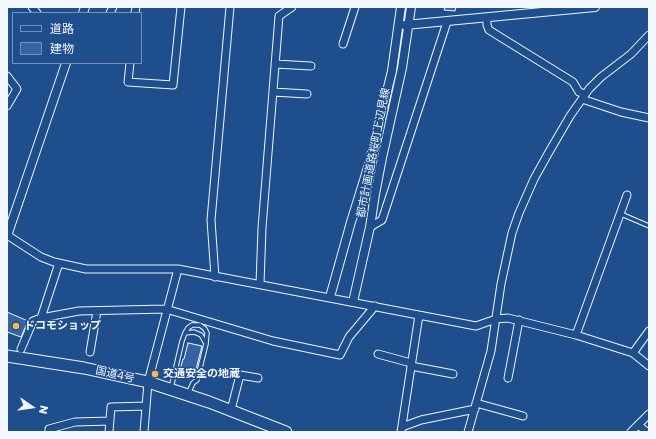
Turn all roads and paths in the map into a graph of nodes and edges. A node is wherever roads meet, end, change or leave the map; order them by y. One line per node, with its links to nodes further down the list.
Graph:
1 (180, 7): 15 (street)
2 (230, 7): 31 (street)
3 (292, 7): 16 (street)
4 (355, 7): 13 (street)
5 (402, 7): 11 (street, 都市計画道路桜町上辺見線)
6 (410, 7): 10 (street, 都市計画道路桜町上辺見線)
7 (596, 7): 8 (street)
8 (487, 18): 9 (street); 21 (street)
9 (447, 22): 10 (street); 27 (street)
10 (409, 25): 11 (street); 27 (street, 都市計画道路桜町上辺見線)
11 (399, 26): 33 (street, 都市計画道路桜町上辺見線)
12 (649, 35): 21 (street)
13 (343, 44)
14 (66, 64): 28 (street)
15 (130, 64)
16 (275, 64): 17 (street); 19 (street)
17 (311, 66)
18 (7, 76): 22 (street)
19 (273, 92): 20 (street); 32 (street)
20 (307, 94)
21 (584, 96): 23 (street); 40 (street)
22 (7, 106)
23 (649, 118)
24 (627, 194): 25 (street)
25 (620, 214): 26 (lane); 44 (street)
26 (649, 226)
27 (370, 227): 34 (street, 都市計画道路桜町上辺見線)
28 (7, 235): 29 (street)
29 (59, 263): 30 (street); 39 (street)
30 (178, 269): 31 (street); 36 (street)
31 (215, 277): 32 (street)
32 (260, 284): 33 (street)
33 (330, 298): 34 (street)
34 (353, 302): 35 (street)
35 (375, 306): 36 (street); 38 (street)
36 (166, 309): 37 (street); 56 (street)
37 (97, 311): 39 (street); 47 (street)
38 (419, 315): 40 (street); 51 (street)
39 (41, 318): 46 (street)
40 (496, 319): 41 (street); 60 (street)
41 (518, 320): 44 (street); 55 (street)
42 (649, 331): 48 (street)
43 (185, 333): 45 (lane); 45 (lane); 57 (lane)
44 (576, 335): 48 (street)
45 (206, 344): 58 (lane)
46 (21, 349)
47 (90, 352)
48 (633, 353): 52 (street)
49 (378, 354): 51 (street)
50 (7, 356): 56 (highway, 国道4号)
51 (411, 365): 53 (street); 66 (street)
52 (649, 366)
53 (454, 374)
54 (258, 378): 61 (street)
55 (508, 378)
56 (148, 382): 57 (highway, 国道4号); 59 (street)
57 (171, 389): 58 (highway, 国道4号)
58 (188, 394): 61 (highway, 国道4号)
59 (146, 406): 64 (street); 69 (street)
60 (476, 406): 63 (street); 66 (street); 71 (street)
61 (231, 410): 70 (highway, 国道4号)
62 (649, 414): 65 (street)
63 (523, 416)
64 (110, 421): 67 (street); 68 (street)
65 (638, 425): 72 (street); 73 (street)
66 (401, 430)
67 (49, 432)
68 (109, 432)
69 (144, 432)
70 (286, 432)
71 (468, 432)
72 (631, 432)
73 (647, 432)

